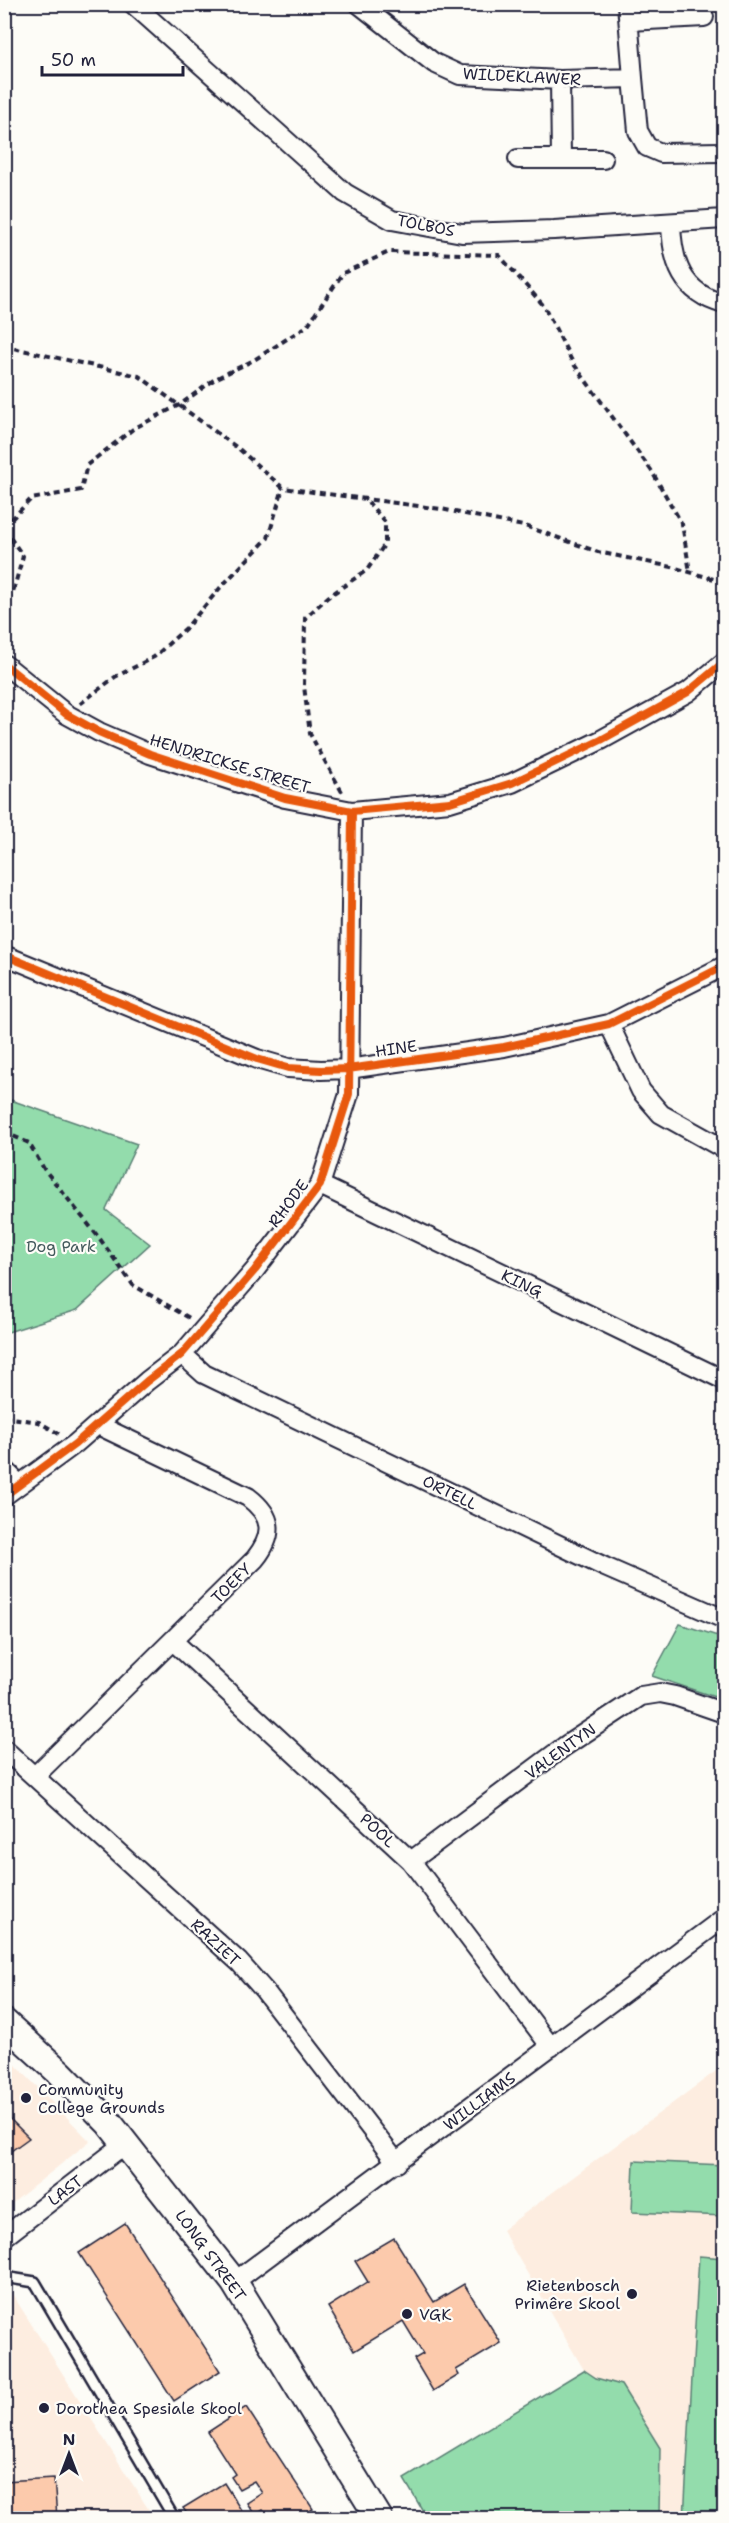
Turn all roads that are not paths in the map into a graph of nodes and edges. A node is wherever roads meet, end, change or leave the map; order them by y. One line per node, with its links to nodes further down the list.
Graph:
1 (133, 4): 12 (street, TOLBOS)
2 (359, 4): 6 (street, WILDEKLAWER)
3 (628, 13): 4 (street); 5 (street)
4 (704, 17)
5 (633, 78): 6 (street, WILDEKLAWER); 7 (street)
6 (560, 80): 9 (street)
7 (721, 152)
8 (518, 159): 9 (street)
9 (561, 159): 10 (street)
10 (603, 159)
11 (724, 219): 12 (street, TOLBOS)
12 (671, 223): 13 (street)
13 (724, 304)
14 (724, 662): 16 (street, HENDRICKSE STREET)
15 (4, 663): 16 (street, HENDRICKSE STREET)
16 (352, 811): 20 (street, RHODE)
17 (4, 955): 20 (street, HINE)
18 (724, 966): 19 (street, HINE)
19 (609, 1024): 20 (street, HINE); 21 (street)
20 (348, 1069): 22 (street, RHODE)
21 (724, 1149)
22 (320, 1185): 23 (street, RHODE); 24 (street, KING)
23 (182, 1354): 25 (street, RHODE); 29 (street, ORTELL)
24 (724, 1380)
25 (98, 1425): 27 (street, RHODE); 30 (street, TOEFY)
26 (4, 1463): 27 (lane)
27 (23, 1482): 28 (street, RHODE)
28 (4, 1496)
29 (724, 1619)
30 (173, 1641): 33 (street, TOEFY); 34 (street, POOL)
31 (724, 1713): 34 (street, VALENTYN)
32 (4, 1749): 33 (street, RAZIET)
33 (35, 1776): 39 (street, RAZIET)
34 (411, 1861): 37 (street, POOL)
35 (724, 1918): 37 (street, WILLIAMS)
36 (4, 2022): 38 (street, LONG STREET)
37 (550, 2048): 39 (street, WILLIAMS)
38 (126, 2143): 40 (street, LAST); 42 (street, LONG STREET)
39 (397, 2163): 42 (street, WILLIAMS)
40 (4, 2237)
41 (4, 2277): 43 (lane)
42 (234, 2282): 44 (street, LONG STREET)
43 (174, 2518)
44 (379, 2518)

